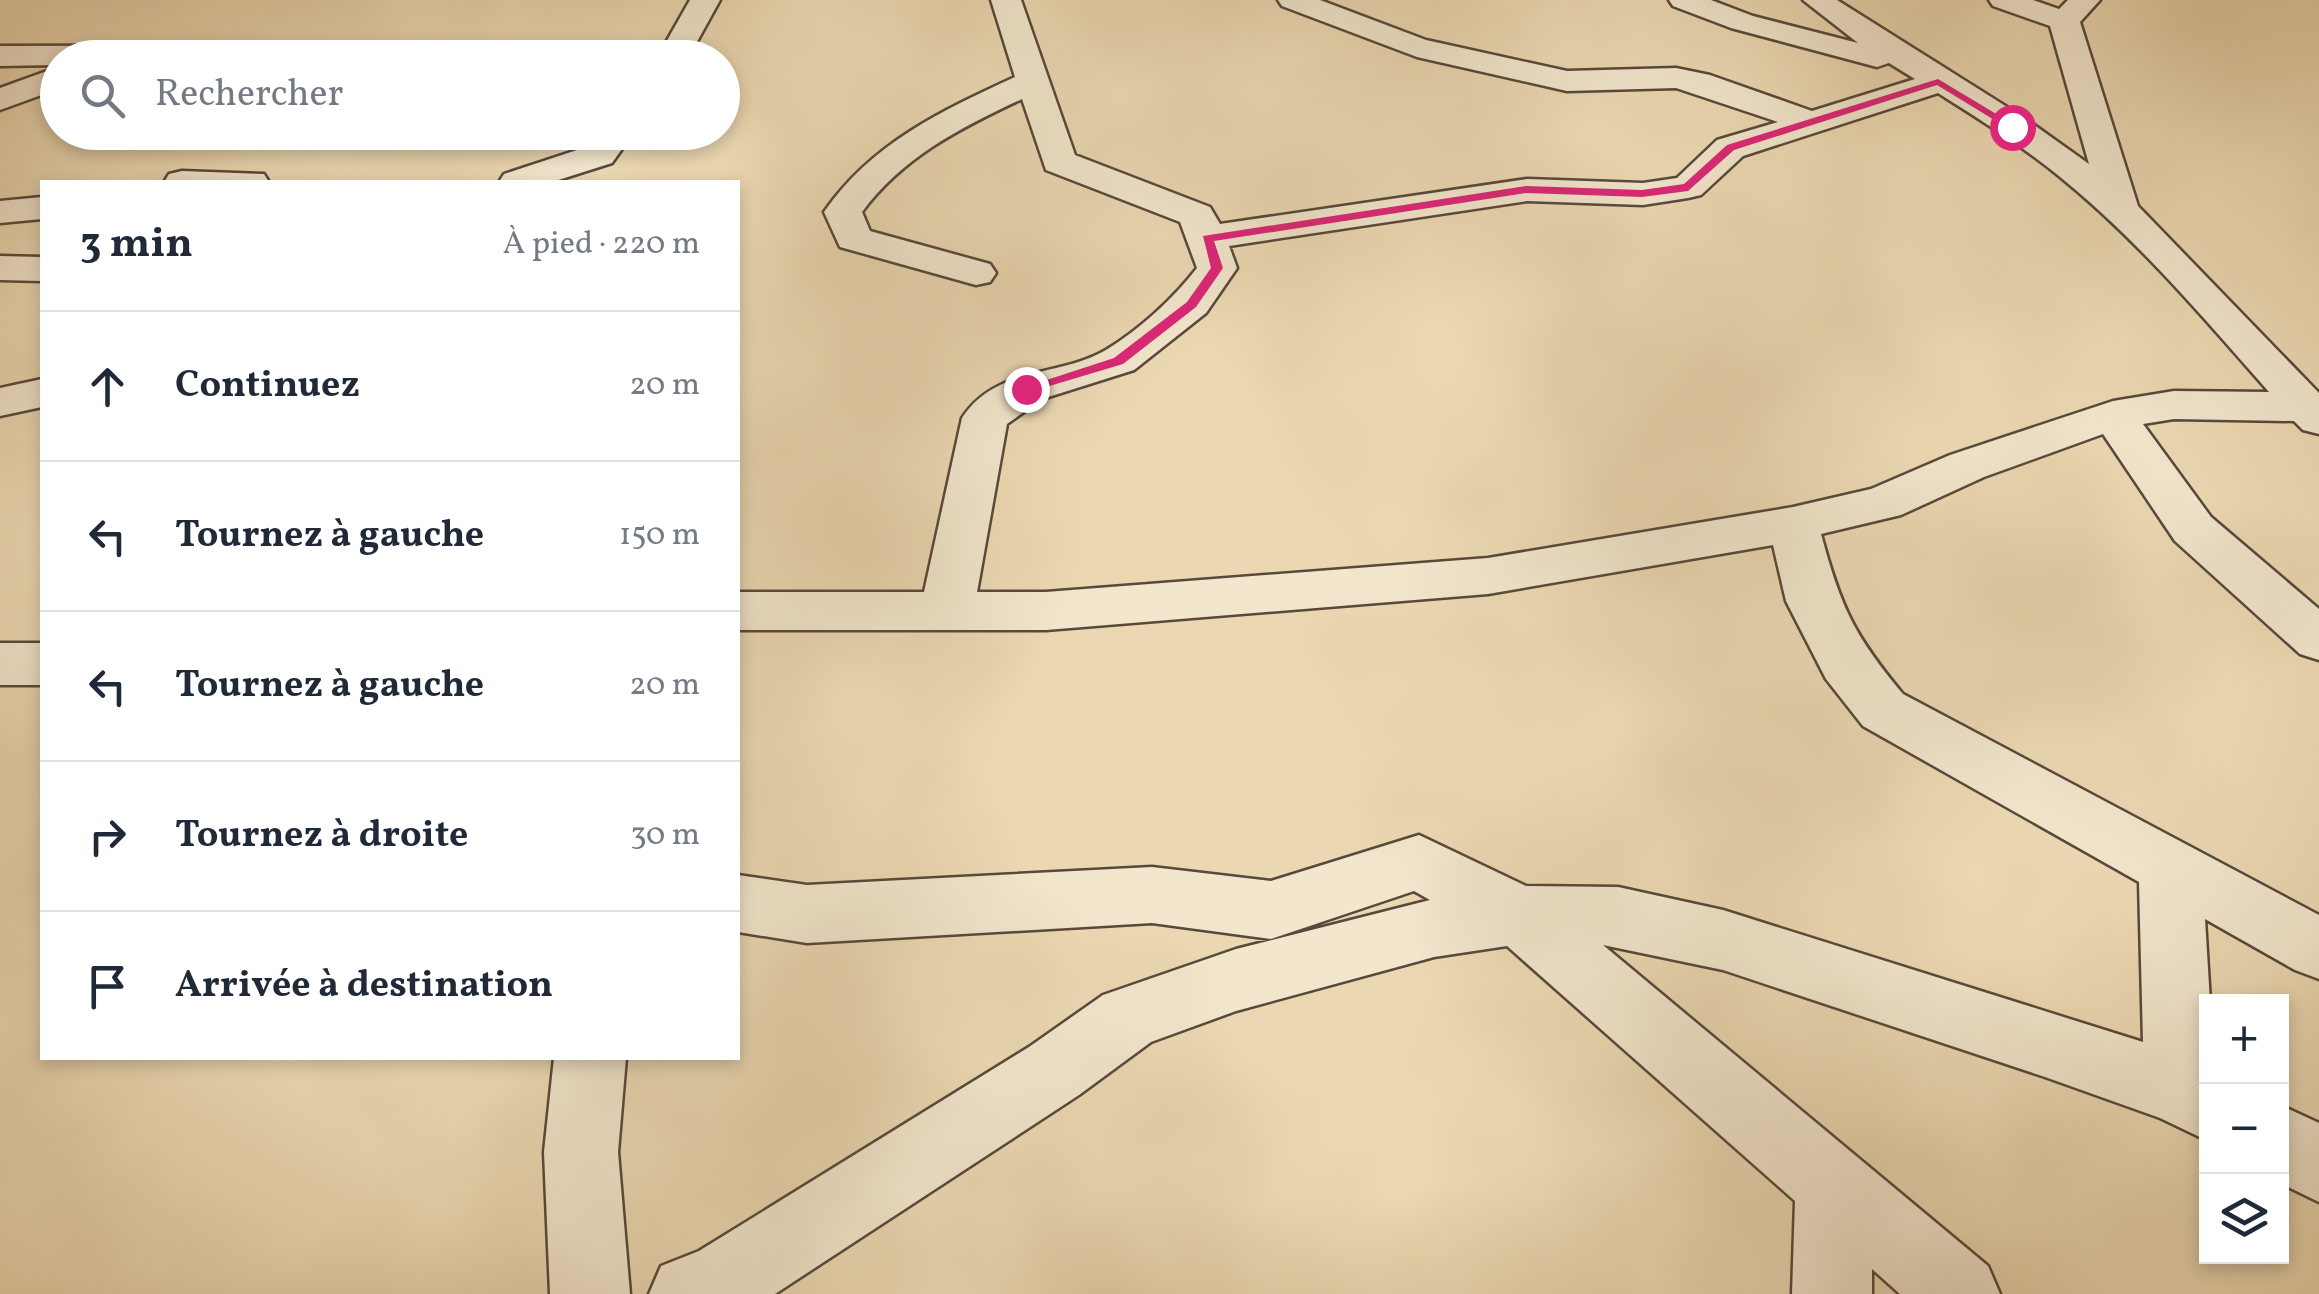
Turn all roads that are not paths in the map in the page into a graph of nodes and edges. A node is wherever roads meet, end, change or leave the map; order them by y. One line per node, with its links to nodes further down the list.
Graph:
1 (705, 0): 8 (street)
2 (1006, 0): 12 (street)
3 (1292, 0): 15 (street)
4 (1684, 0): 11 (street)
5 (1818, 0): 11 (street)
6 (2004, 0): 7 (street)
7 (2074, 11): 19 (street)
8 (682, 40)
9 (0, 56): 10 (street)
10 (40, 56)
11 (1925, 74): 15 (street); 19 (street)
12 (1033, 82): 21 (street); 24 (street)
13 (40, 83): 14 (street)
14 (0, 100)
15 (1811, 122): 21 (street)
16 (604, 150): 17 (street)
17 (523, 180)
18 (40, 208): 20 (street)
19 (2120, 208): 27 (street)
20 (0, 212)
21 (1207, 238): 31 (street)
22 (0, 268): 23 (street)
23 (40, 269)
24 (976, 274)
25 (40, 393): 26 (street)
26 (0, 402)
27 (2315, 411): 28 (street)
28 (2113, 414): 29 (street); 32 (street)
29 (1793, 524): 31 (street); 33 (street)
30 (740, 611): 31 (street)
31 (946, 612)
32 (2319, 640)
33 (2170, 867): 36 (street); 38 (street)
34 (740, 904): 35 (street)
35 (1519, 915): 38 (street); 41 (street); 42 (street)
36 (2319, 949)
37 (590, 1060): 43 (street)
38 (2193, 1097)
39 (2289, 1147): 40 (street)
40 (2319, 1164)
41 (1833, 1185): 44 (street); 45 (street)
42 (707, 1291)
43 (590, 1294)
44 (1832, 1294)
45 (1960, 1294)

